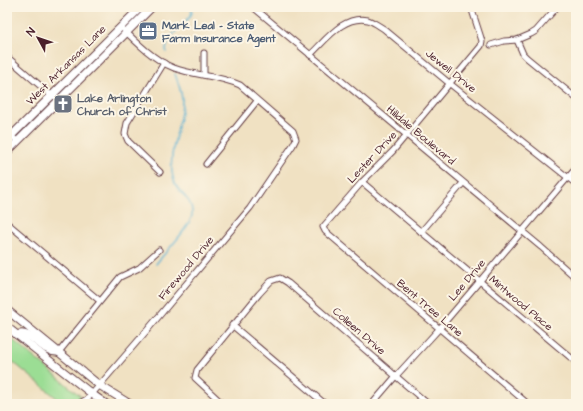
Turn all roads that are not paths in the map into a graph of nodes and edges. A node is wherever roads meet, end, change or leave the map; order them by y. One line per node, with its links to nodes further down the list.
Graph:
1 (140, 7): 6 (main road, West Arkansas Lane)
2 (152, 7): 7 (main road, West Arkansas Lane)
3 (253, 7): 11 (street, Hilldale Boulevard)
4 (471, 7): 15 (street, Lester Drive)
5 (557, 7): 8 (street)
6 (121, 27): 7 (street); 16 (main road, West Arkansas Lane)
7 (126, 32): 13 (street); 18 (main road, West Arkansas Lane)
8 (517, 40): 9 (street); 17 (street)
9 (491, 45)
10 (204, 54): 14 (street)
11 (310, 55): 15 (street, Jewell Drive); 20 (street, Hilldale Boulevard)
12 (7, 56): 16 (street)
13 (164, 63): 14 (street); 26 (street)
14 (204, 75): 19 (street)
15 (449, 83): 20 (street, Lester Drive); 27 (street, Jewell Drive)
16 (51, 95): 18 (street); 21 (main road, West Arkansas Lane)
17 (576, 98)
18 (60, 99): 22 (main road, West Arkansas Lane)
19 (257, 101): 24 (street); 47 (street, Firewood Drive)
20 (406, 135): 28 (street, Lester Drive); 29 (street, Hilldale Boulevard)
21 (8, 136): 22 (street)
22 (18, 141): 23 (main road, West Arkansas Lane)
23 (7, 152)
24 (206, 164)
25 (576, 168): 27 (street, Lee Drive)
26 (160, 172)
27 (568, 177): 30 (street, Jewell Drive); 33 (street, Lee Drive)
28 (362, 182): 32 (street, Lester Drive); 34 (street, Mintwood Place)
29 (463, 182): 33 (street, Hilldale Boulevard); 34 (street)
30 (576, 184)
31 (7, 223): 38 (street)
32 (324, 225): 42 (street, Bent Tree Lane)
33 (521, 231): 36 (street, Hilldale Boulevard); 37 (street, Lee Drive)
34 (421, 232): 37 (street, Mintwood Place)
35 (160, 250): 38 (street)
36 (576, 278)
37 (479, 281): 42 (street, Lee Drive); 45 (street, Mintwood Place)
38 (100, 301): 44 (street)
39 (7, 310): 44 (main road)
40 (232, 326): 46 (street, Colleen Drive); 52 (street); 53 (street)
41 (7, 327): 43 (main road)
42 (439, 329): 46 (street, Lee Drive); 56 (street, Bent Tree Lane)
43 (17, 335): 44 (main road); 48 (main road)
44 (58, 352): 47 (main road)
45 (576, 362)
46 (395, 376): 54 (street, Lee Drive); 55 (street, Colleen Drive)
47 (99, 385): 48 (street, Firewood Drive); 51 (main road)
48 (92, 394): 49 (street, Firewood Drive); 50 (main road)
49 (78, 404)
50 (106, 404)
51 (130, 404)
52 (223, 404)
53 (324, 404)
54 (372, 404)
55 (428, 404)
56 (528, 404)

